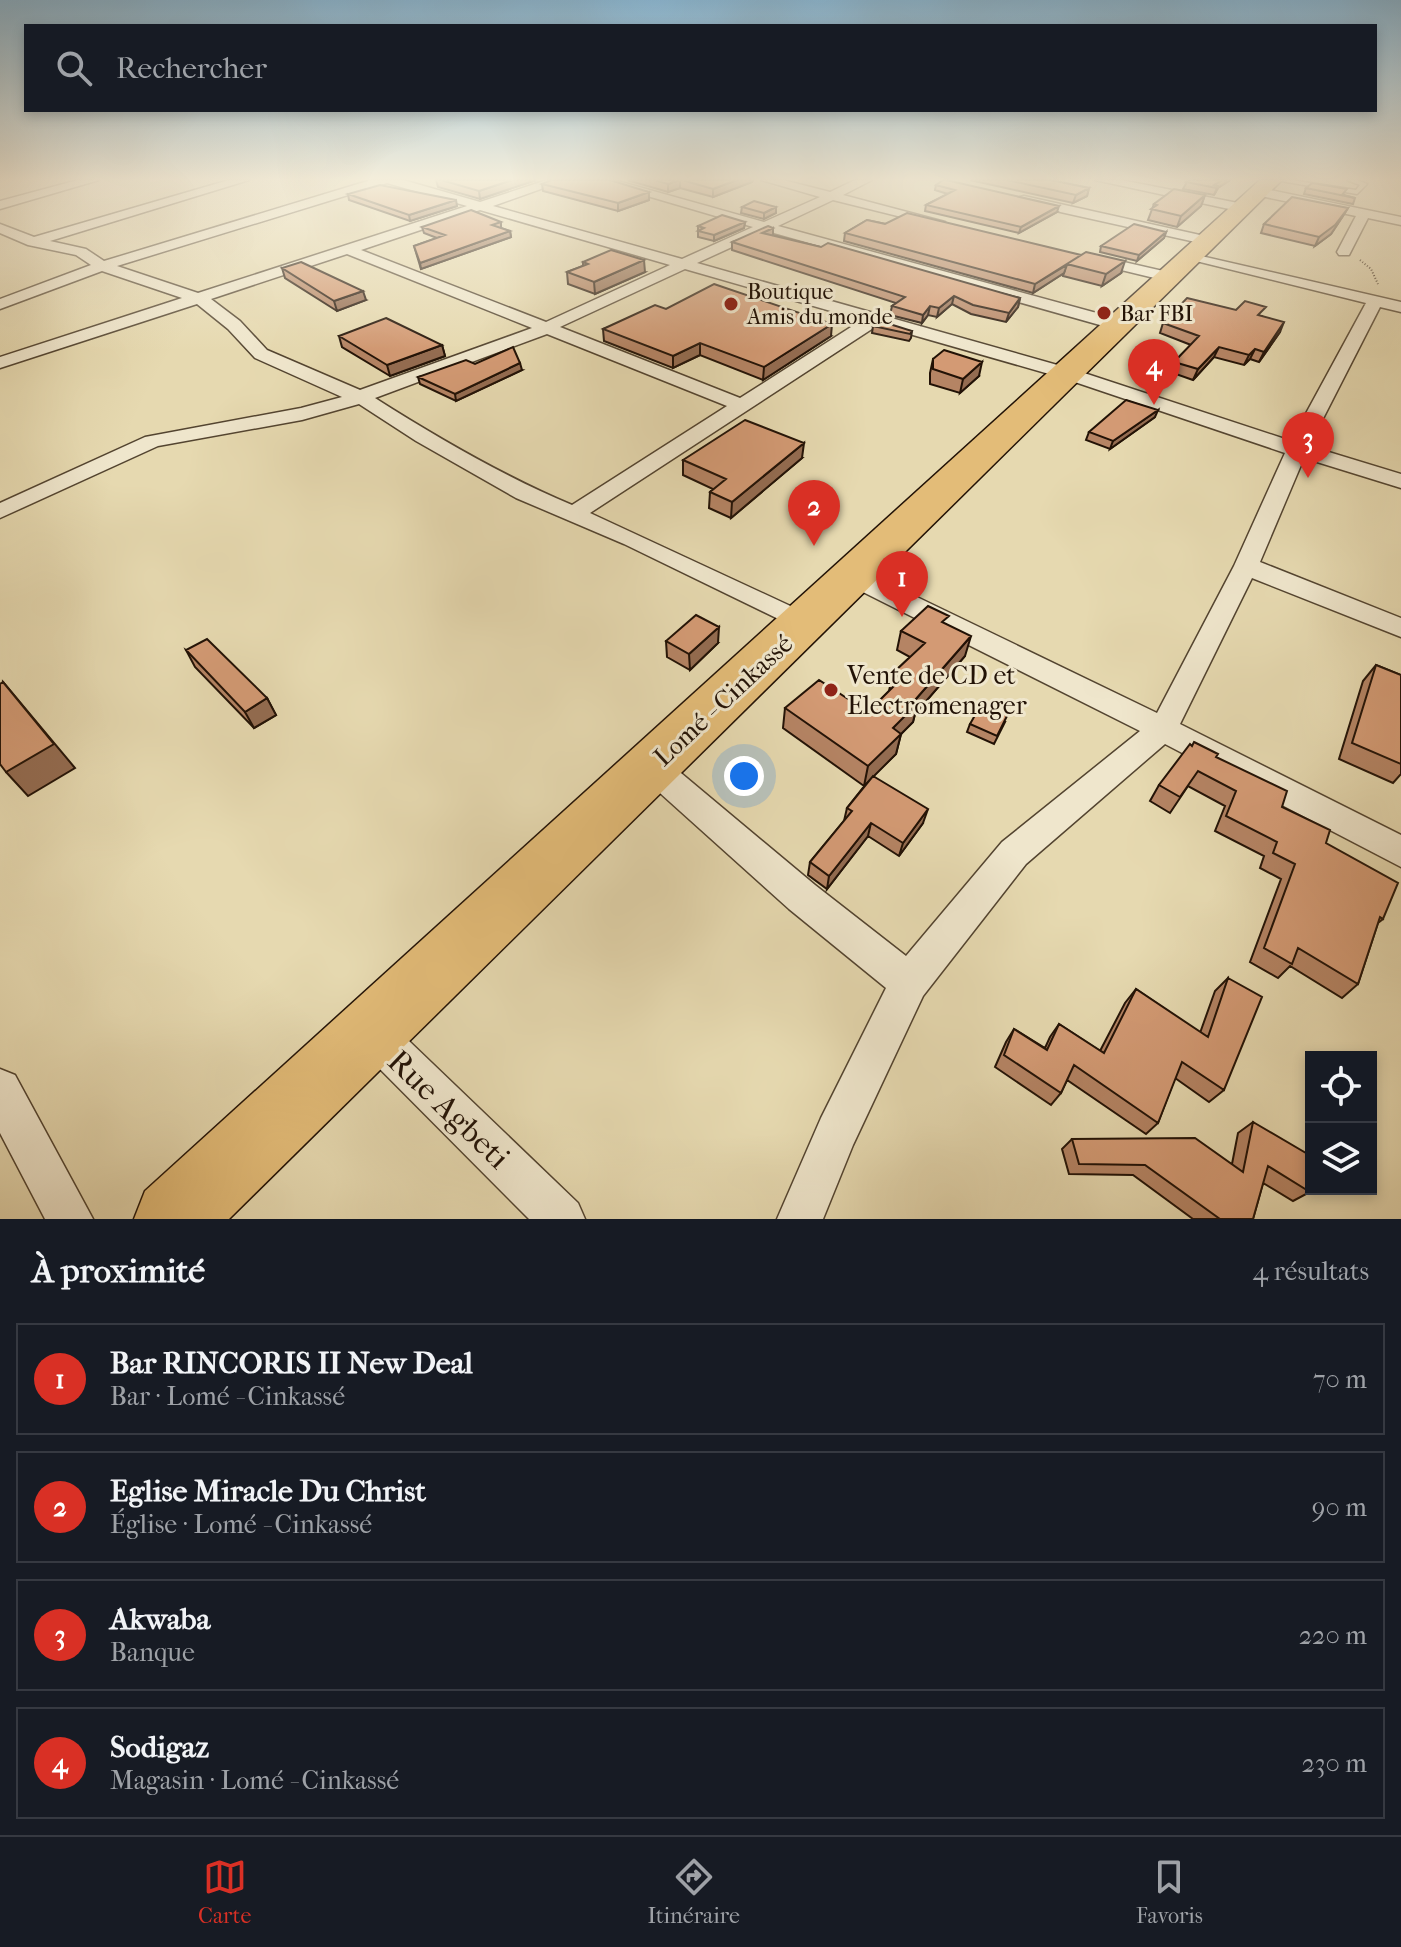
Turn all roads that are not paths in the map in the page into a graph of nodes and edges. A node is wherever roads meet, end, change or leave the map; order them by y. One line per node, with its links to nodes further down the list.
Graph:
1 (21, 237): 11 (street)
2 (50, 237): 11 (street)
3 (198, 237): 17 (street)
4 (384, 237): 12 (street)
5 (585, 237): 16 (street)
6 (741, 237): 16 (street)
7 (811, 237): 22 (street)
8 (1130, 237): 15 (street)
9 (1218, 237): 15 (highway, Lomé - Cinkassé)
10 (1352, 237): 13 (street)
11 (33, 242): 17 (street)
12 (347, 249): 18 (street); 23 (street)
13 (1344, 252)
14 (1078, 255): 15 (street)
15 (1191, 258): 20 (street); 22 (highway, Lomé - Cinkassé)
16 (678, 264): 21 (street); 23 (street)
17 (102, 266): 18 (street); 19 (street)
18 (202, 300): 24 (street); 26 (street)
19 (0, 304)
20 (1388, 304): 28 (street)
21 (874, 320): 25 (street); 27 (street)
22 (1120, 325): 25 (highway, Lomé - Cinkassé)
23 (547, 326): 26 (street); 27 (street)
24 (0, 363)
25 (1069, 374): 28 (street); 33 (highway, Lomé - Cinkassé)
26 (361, 397): 30 (street); 31 (street)
27 (742, 405): 31 (street)
28 (1297, 449): 29 (street); 32 (street)
29 (1401, 481)
30 (0, 511)
31 (573, 514): 34 (street)
32 (1246, 566): 35 (street); 36 (street)
33 (854, 577): 34 (highway, Lomé - Cinkassé); 36 (street)
34 (805, 623): 37 (highway, Lomé - Cinkassé)
35 (1401, 628)
36 (1163, 729): 38 (street); 39 (street)
37 (652, 767): 39 (street); 40 (highway, Lomé - Cinkassé)
38 (1401, 852)
39 (909, 982): 45 (street)
40 (371, 1032): 43 (highway, Lomé - Cinkassé); 44 (street, Rue Agbeti)
41 (0, 1090): 42 (street)
42 (70, 1219)
43 (173, 1219)
44 (562, 1219)
45 (800, 1219)

